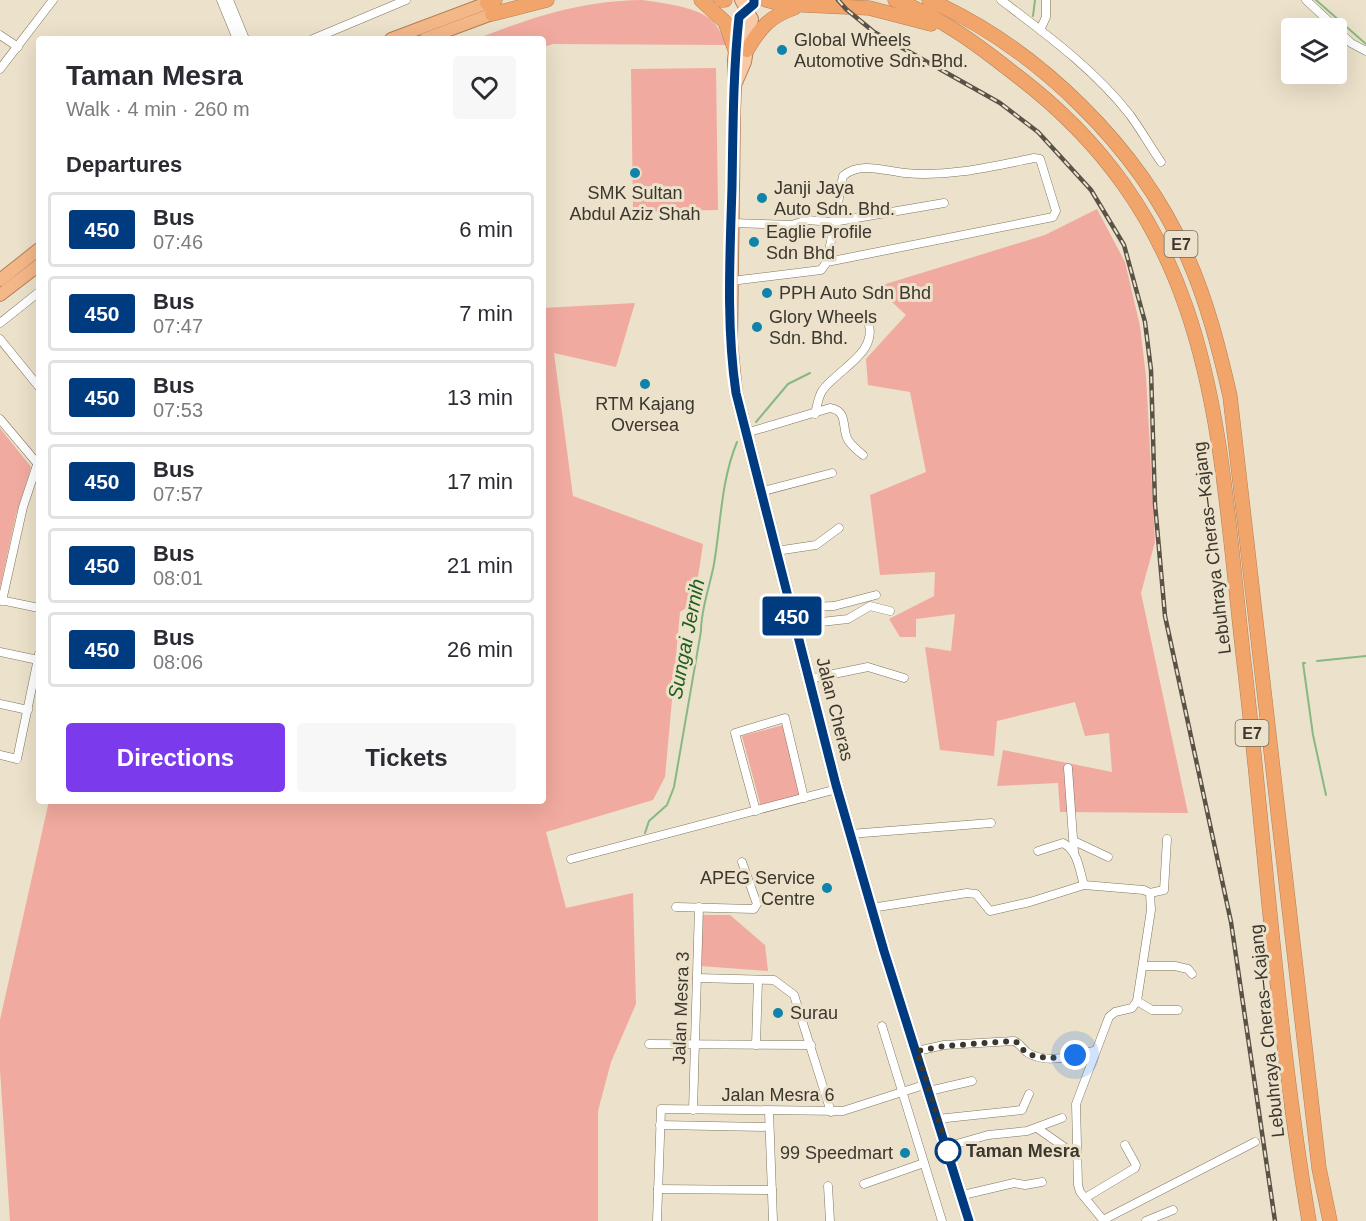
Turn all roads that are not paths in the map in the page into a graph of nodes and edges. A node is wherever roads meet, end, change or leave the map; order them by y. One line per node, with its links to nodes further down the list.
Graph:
1 (53, 0): 32 (street)
2 (221, 0): 26 (street)
3 (229, 0): 27 (street)
4 (406, 0): 28 (street)
5 (525, 0): 17 (highway)
6 (547, 0): 17 (highway)
7 (701, 0): 33 (highway)
8 (766, 0): 18 (highway)
9 (824, 0): 19 (highway)
10 (895, 0): 25 (highway, Lebuhraya Cheras–Kajang / E7)
11 (929, 0): 20 (highway, Lebuhraya Cheras–Kajang / E7)
12 (938, 0): 20 (highway)
13 (1001, 0): 23 (street)
14 (1046, 0): 23 (street)
15 (1306, 0): 21 (street)
16 (747, 3): 33 (main road, Jalan Cheras)
17 (491, 4): 22 (highway)
18 (802, 6): 19 (highway); 33 (highway)
19 (869, 8): 25 (highway)
20 (965, 17): 139 (highway, Lebuhraya Cheras–Kajang / E7)
21 (1325, 18)
22 (444, 26): 29 (highway); 30 (highway)
23 (1040, 30): 36 (street)
24 (0, 35): 32 (street)
25 (964, 35): 138 (highway, Lebuhraya Cheras–Kajang / E7)
26 (236, 36)
27 (244, 36)
28 (320, 36)
29 (403, 36)
30 (429, 36)
31 (1347, 38): 34 (street)
32 (18, 47): 35 (street)
33 (741, 50): 39 (main road, Jalan Cheras)
34 (1366, 51)
35 (0, 69)
36 (1161, 162)
37 (944, 203): 38 (street)
38 (833, 222): 39 (street); 41 (street); 41 (street)
39 (731, 223): 44 (main road, Jalan Cheras)
40 (36, 251): 43 (highway)
41 (827, 262): 44 (street)
42 (36, 267): 45 (highway)
43 (0, 279)
44 (731, 281): 53 (main road, Jalan Cheras)
45 (0, 295)
46 (36, 295): 48 (street)
47 (868, 321): 51 (street)
48 (0, 323)
49 (0, 339): 50 (street)
50 (36, 383)
51 (815, 414): 53 (street); 54 (street)
52 (0, 419): 55 (street)
53 (746, 433): 58 (main road, Jalan Cheras)
54 (863, 455)
55 (36, 459)
56 (36, 467): 62 (street)
57 (832, 473): 58 (street)
58 (760, 492): 60 (main road, Jalan Cheras)
59 (839, 528): 60 (street)
60 (776, 551): 64 (main road, Jalan Cheras)
61 (876, 595): 64 (street)
62 (1, 601): 63 (street)
63 (36, 607)
64 (790, 608): 66 (main road, Jalan Cheras)
65 (890, 610): 66 (street)
66 (795, 625): 71 (main road, Jalan Cheras)
67 (0, 652): 68 (street)
68 (36, 657)
69 (36, 668): 73 (street)
70 (904, 678): 71 (street)
71 (809, 680): 76 (main road, Jalan Cheras)
72 (0, 704): 73 (street)
73 (28, 710): 74 (street)
74 (0, 755)
75 (1068, 768): 82 (street)
76 (837, 789): 77 (street); 80 (main road, Jalan Cheras)
77 (804, 798): 78 (street); 78 (street)
78 (756, 811): 86 (street)
79 (991, 823): 80 (street)
80 (850, 834): 92 (main road, Jalan Cheras)
81 (1167, 839): 89 (street)
82 (1074, 841): 84 (street); 85 (street)
83 (1038, 851): 84 (street)
84 (1074, 852): 88 (street)
85 (1108, 857)
86 (571, 859)
87 (742, 862): 91 (street)
88 (1084, 885): 89 (street); 92 (street)
89 (1150, 892): 93 (street)
90 (676, 906): 91 (street)
91 (699, 907): 95 (street, Jalan Mesra 3)
92 (871, 908): 104 (main road, Jalan Cheras)
93 (1144, 966): 94 (street); 97 (street)
94 (1192, 974)
95 (697, 978): 96 (street); 101 (street, Jalan Mesra 3)
96 (758, 980): 102 (street); 103 (street)
97 (1137, 1001): 98 (street); 105 (street)
98 (1178, 1010)
99 (882, 1026): 108 (street)
100 (649, 1044): 101 (street)
101 (694, 1045): 102 (street); 110 (street, Jalan Mesra 3)
102 (756, 1045): 103 (street)
103 (812, 1045): 112 (street)
104 (917, 1051): 105 (street); 107 (main road, Jalan Cheras)
105 (1094, 1051): 121 (street)
106 (972, 1081): 107 (street, Jalan Mesra 6)
107 (928, 1087): 108 (street, Jalan Mesra 6); 114 (main road, Jalan Cheras)
108 (903, 1092): 112 (street, Jalan Mesra 6); 122 (street)
109 (1029, 1094): 114 (street)
110 (693, 1110): 111 (street, Jalan Mesra 6); 115 (street, Jalan Mesra 6)
111 (769, 1111): 112 (street, Jalan Mesra 6); 116 (street)
112 (831, 1112)
113 (1062, 1118): 117 (street)
114 (937, 1119): 120 (main road, Jalan Cheras)
115 (660, 1125): 116 (street); 126 (street)
116 (770, 1127): 127 (street)
117 (1036, 1128): 120 (street); 121 (street)
118 (1255, 1142): 131 (street)
119 (1125, 1145): 129 (street)
120 (946, 1147): 128 (main road, Jalan Cheras)
121 (1077, 1156): 129 (street)
122 (924, 1164): 124 (street); 135 (street)
123 (1042, 1182): 128 (street)
124 (864, 1184)
125 (828, 1186): 134 (street)
126 (658, 1189): 127 (street); 132 (street)
127 (772, 1190): 133 (street)
128 (963, 1195): 136 (main road, Jalan Cheras)
129 (1085, 1198): 131 (street)
130 (1173, 1210): 137 (street)
131 (1103, 1220)
132 (657, 1221)
133 (773, 1221)
134 (830, 1221)
135 (942, 1221)
136 (969, 1221)
137 (1146, 1221)
138 (1309, 1221)
139 (1330, 1221)

